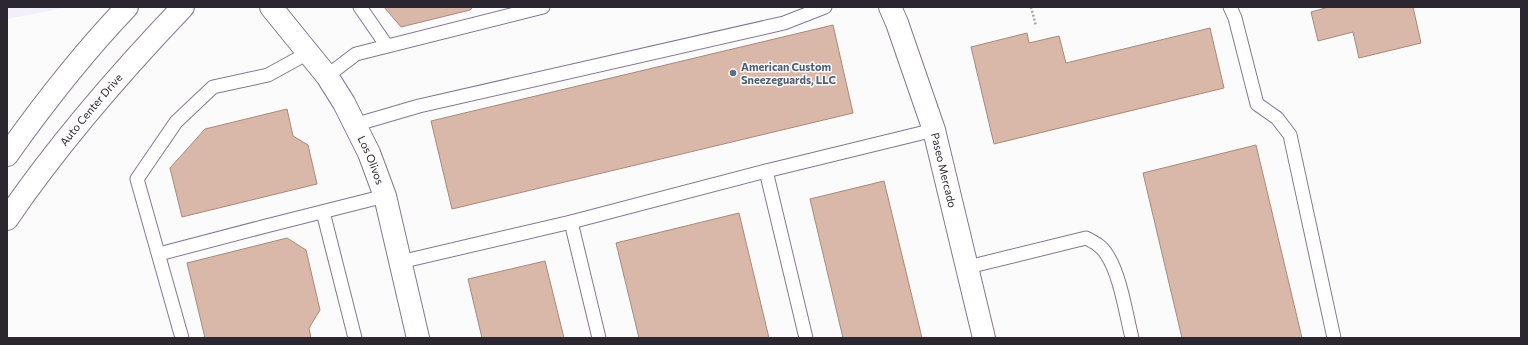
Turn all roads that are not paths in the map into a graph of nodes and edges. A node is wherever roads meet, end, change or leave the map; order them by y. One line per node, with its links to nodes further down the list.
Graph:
1 (126, 7): 14 (street)
2 (183, 7): 18 (street, Auto Center Drive)
3 (271, 7): 10 (street, Los Olivos)
4 (360, 7): 9 (lane)
5 (543, 7): 9 (lane)
6 (825, 7): 12 (lane)
7 (890, 7): 13 (street, Paseo Mercado)
8 (1230, 7): 30 (lane)
9 (386, 46): 11 (lane)
10 (308, 53): 11 (street, Los Olivos); 20 (lane)
11 (327, 76): 12 (street, Los Olivos)
12 (354, 125): 16 (street, Los Olivos)
13 (934, 130): 15 (lane); 22 (street, Paseo Mercado)
14 (7, 155)
15 (766, 171): 19 (lane); 27 (lane)
16 (385, 196): 17 (lane); 21 (street, Los Olivos)
17 (323, 212): 20 (lane); 24 (lane)
18 (7, 219)
19 (571, 222): 21 (lane); 26 (lane)
20 (159, 254): 23 (lane)
21 (400, 262): 25 (street, Los Olivos)
22 (968, 267): 28 (street, Paseo Mercado); 29 (lane)
23 (182, 338)
24 (355, 338)
25 (418, 338)
26 (599, 338)
27 (806, 338)
28 (984, 338)
29 (1132, 338)
30 (1334, 338)

